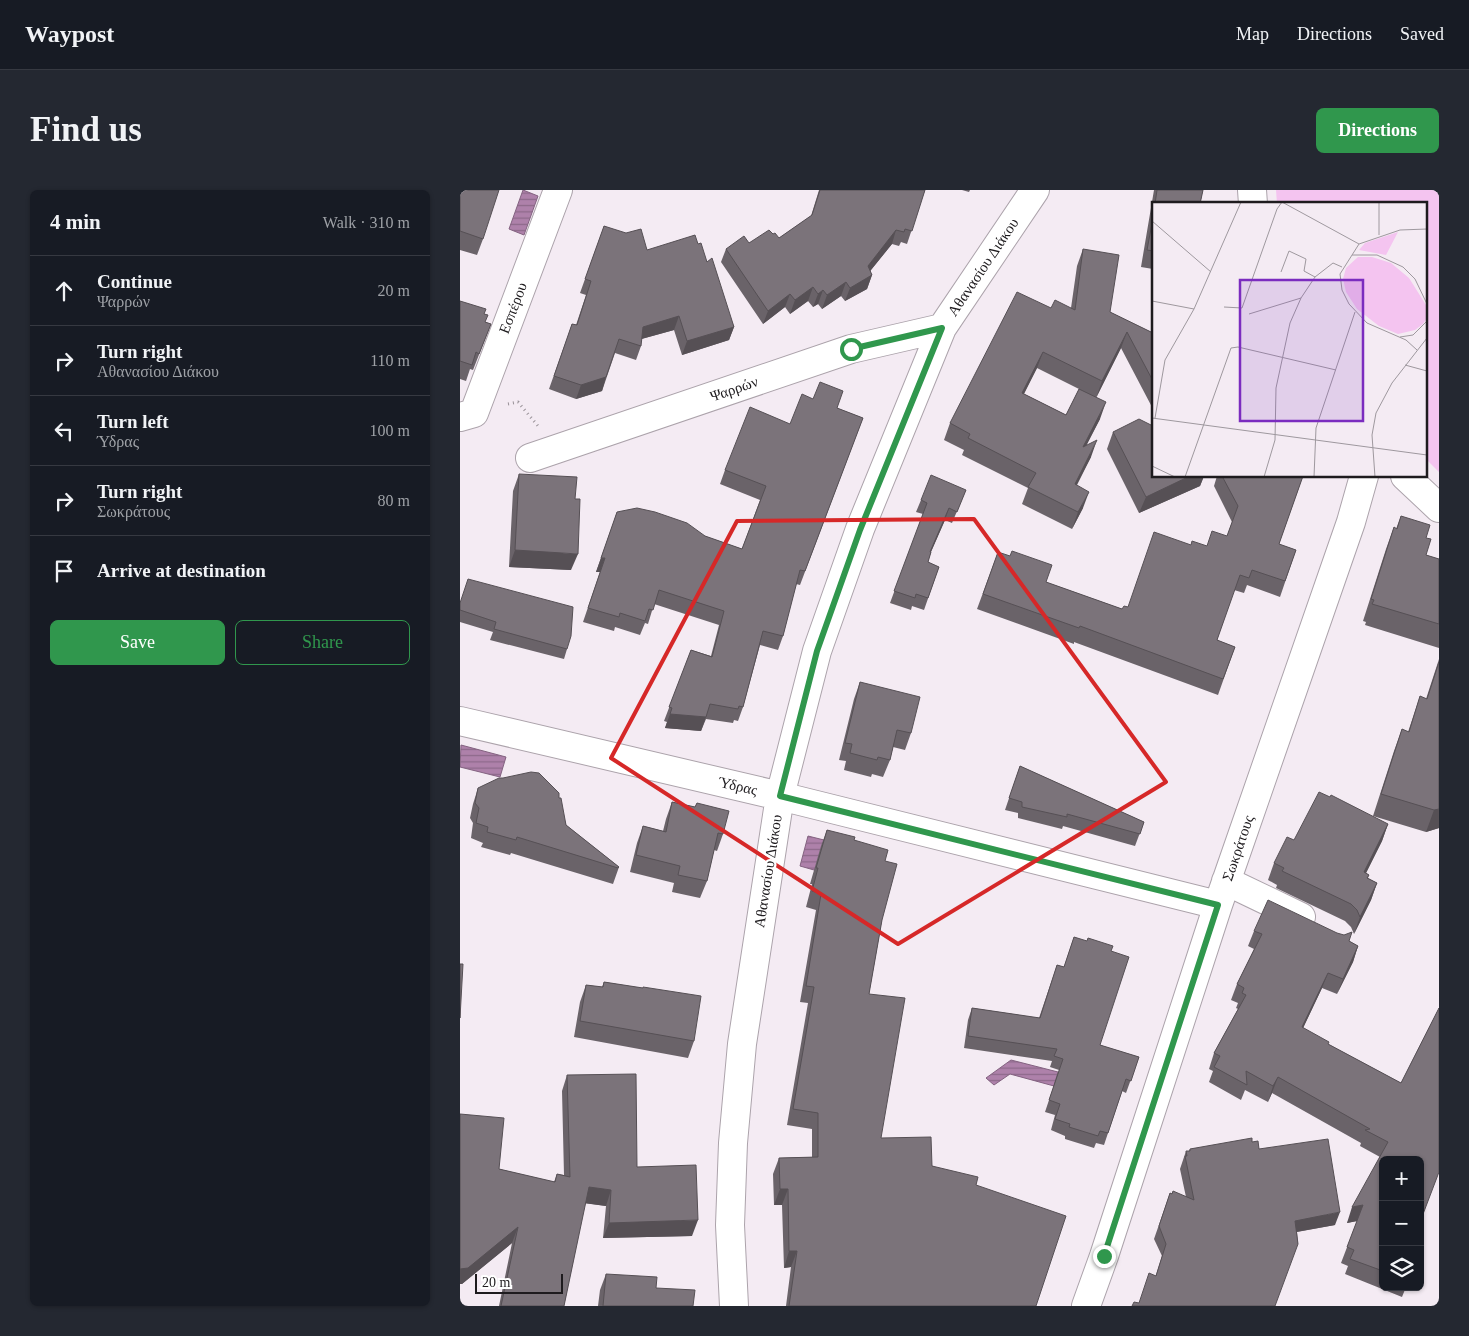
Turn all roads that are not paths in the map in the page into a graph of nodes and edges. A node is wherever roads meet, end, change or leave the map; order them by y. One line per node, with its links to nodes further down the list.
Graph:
1 (558, 190): 4 (street, Εσπέρου)
2 (1035, 190): 3 (street, Αθανασίου Διάκου)
3 (942, 328): 5 (street, Ψαρρών); 10 (street, Αθανασίου Διάκου)
4 (467, 415)
5 (542, 454)
6 (1363, 478): 11 (street, Σωκράτους)
7 (1407, 478): 8 (street)
8 (1439, 508)
9 (460, 721): 10 (street, Ύδρας)
10 (780, 796): 11 (street, Ύδρας); 13 (street, Αθανασίου Διάκου)
11 (1222, 893): 12 (street, Ύδρας); 14 (street, Σωκράτους)
12 (1321, 926)
13 (734, 1306)
14 (1086, 1306)

